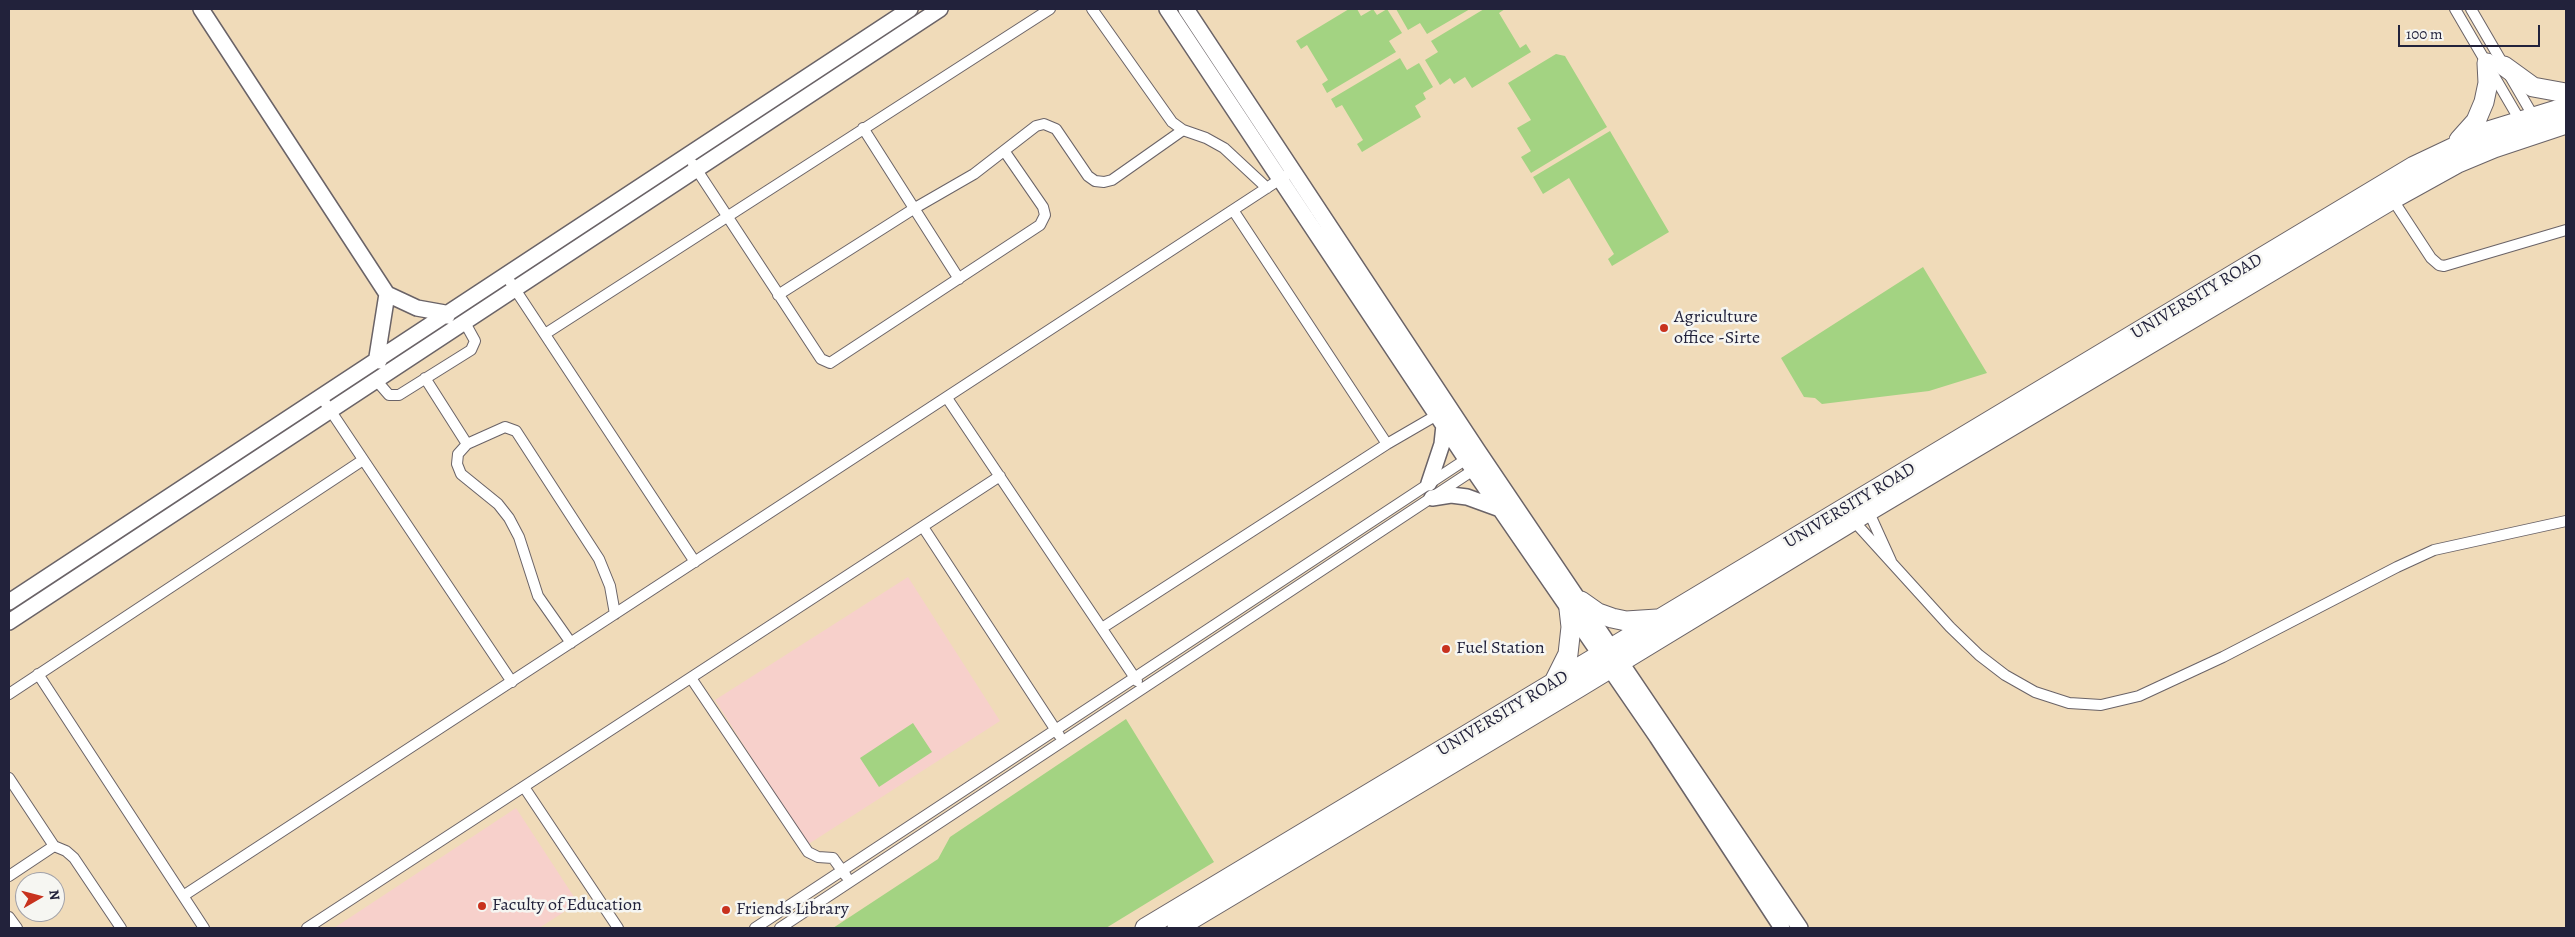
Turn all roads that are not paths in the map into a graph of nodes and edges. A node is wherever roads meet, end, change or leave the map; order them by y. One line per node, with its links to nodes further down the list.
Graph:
1 (201, 9): 31 (street)
2 (910, 9): 19 (street)
3 (940, 9): 20 (street)
4 (1050, 9): 15 (street)
5 (1092, 9): 16 (street)
6 (1167, 9): 21 (street)
7 (1186, 9): 21 (street)
8 (2455, 9): 10 (street)
9 (2471, 9): 10 (street)
10 (2496, 64): 11 (highway); 14 (street); 14 (street); 17 (highway)
11 (2566, 93)
12 (2566, 107): 14 (highway, UNIVERSITY ROAD)
13 (2566, 124): 14 (highway, UNIVERSITY ROAD)
14 (2531, 125): 17 (highway, UNIVERSITY ROAD); 23 (highway, UNIVERSITY ROAD)
15 (864, 128): 24 (street); 26 (street)
16 (1184, 130): 18 (street); 22 (street)
17 (2448, 149): 23 (highway, UNIVERSITY ROAD)
18 (1005, 152): 24 (street); 29 (street)
19 (686, 154): 20 (street); 28 (street)
20 (696, 169): 26 (street); 30 (street)
21 (1286, 175): 22 (street); 42 (street); 46 (street)
22 (1267, 188): 25 (street)
23 (2388, 192): 27 (street); 50 (highway, UNIVERSITY ROAD)
24 (915, 208): 29 (street); 32 (street)
25 (1233, 210): 40 (street); 44 (street)
26 (727, 217): 32 (street); 35 (street)
27 (2566, 230)
28 (505, 274): 30 (street); 33 (street)
29 (959, 279): 32 (street)
30 (514, 288): 34 (street); 35 (street)
31 (387, 294): 33 (street); 36 (street)
32 (778, 295)
33 (445, 313): 34 (street); 36 (street)
34 (460, 324): 37 (street); 38 (street)
35 (545, 334): 53 (street)
36 (377, 357): 37 (street); 39 (street)
37 (382, 376): 38 (street); 41 (street)
38 (425, 378): 43 (street)
39 (320, 395): 41 (street); 55 (street)
40 (947, 398): 47 (street); 53 (street)
41 (330, 410): 45 (street); 59 (street)
42 (1440, 420): 44 (street); 46 (street); 48 (street)
43 (467, 444): 57 (street); 61 (street)
44 (1387, 444): 60 (street)
45 (363, 460): 63 (street); 66 (street)
46 (1476, 461): 48 (street); 48 (street); 49 (street); 56 (street)
47 (1000, 476): 52 (street); 60 (street)
48 (1431, 490): 49 (street); 65 (street); 68 (street)
49 (1500, 510): 56 (street)
50 (1857, 510): 54 (street); 54 (street); 58 (highway, UNIVERSITY ROAD); 62 (highway, UNIVERSITY ROAD)
51 (2566, 521): 54 (street)
52 (923, 527): 64 (street); 70 (street)
53 (695, 562): 57 (street)
54 (1896, 570)
55 (9, 602)
56 (1575, 605): 58 (highway); 62 (street); 67 (highway)
57 (615, 614): 61 (street)
58 (1663, 618): 62 (highway, UNIVERSITY ROAD)
59 (9, 622)
60 (1102, 628): 65 (street)
61 (571, 643): 66 (street)
62 (1611, 659): 67 (highway, UNIVERSITY ROAD); 72 (highway, UNIVERSITY ROAD); 91 (street); 92 (street)
63 (38, 674): 69 (street); 79 (street)
64 (691, 678): 74 (street); 76 (street)
65 (1135, 678): 68 (street); 70 (street)
66 (512, 682): 79 (street)
67 (1553, 684): 72 (highway, UNIVERSITY ROAD)
68 (1142, 689): 71 (street)
69 (9, 694)
70 (1056, 730): 71 (street); 76 (street)
71 (1064, 741): 78 (street)
72 (1465, 747): 80 (highway, UNIVERSITY ROAD)
73 (10, 782): 75 (street)
74 (524, 787): 85 (street); 86 (street)
75 (54, 846): 77 (street); 84 (street)
76 (843, 870): 78 (street); 87 (street)
77 (9, 876)
78 (850, 882): 88 (street)
79 (183, 896): 82 (street)
80 (1206, 901): 89 (highway, UNIVERSITY ROAD); 90 (highway, UNIVERSITY ROAD)
81 (9, 917): 83 (street)
82 (202, 927)
83 (17, 928)
84 (120, 928)
85 (308, 928)
86 (618, 928)
87 (755, 928)
88 (780, 928)
89 (1145, 928)
90 (1177, 928)
91 (1782, 928)
92 (1800, 928)

